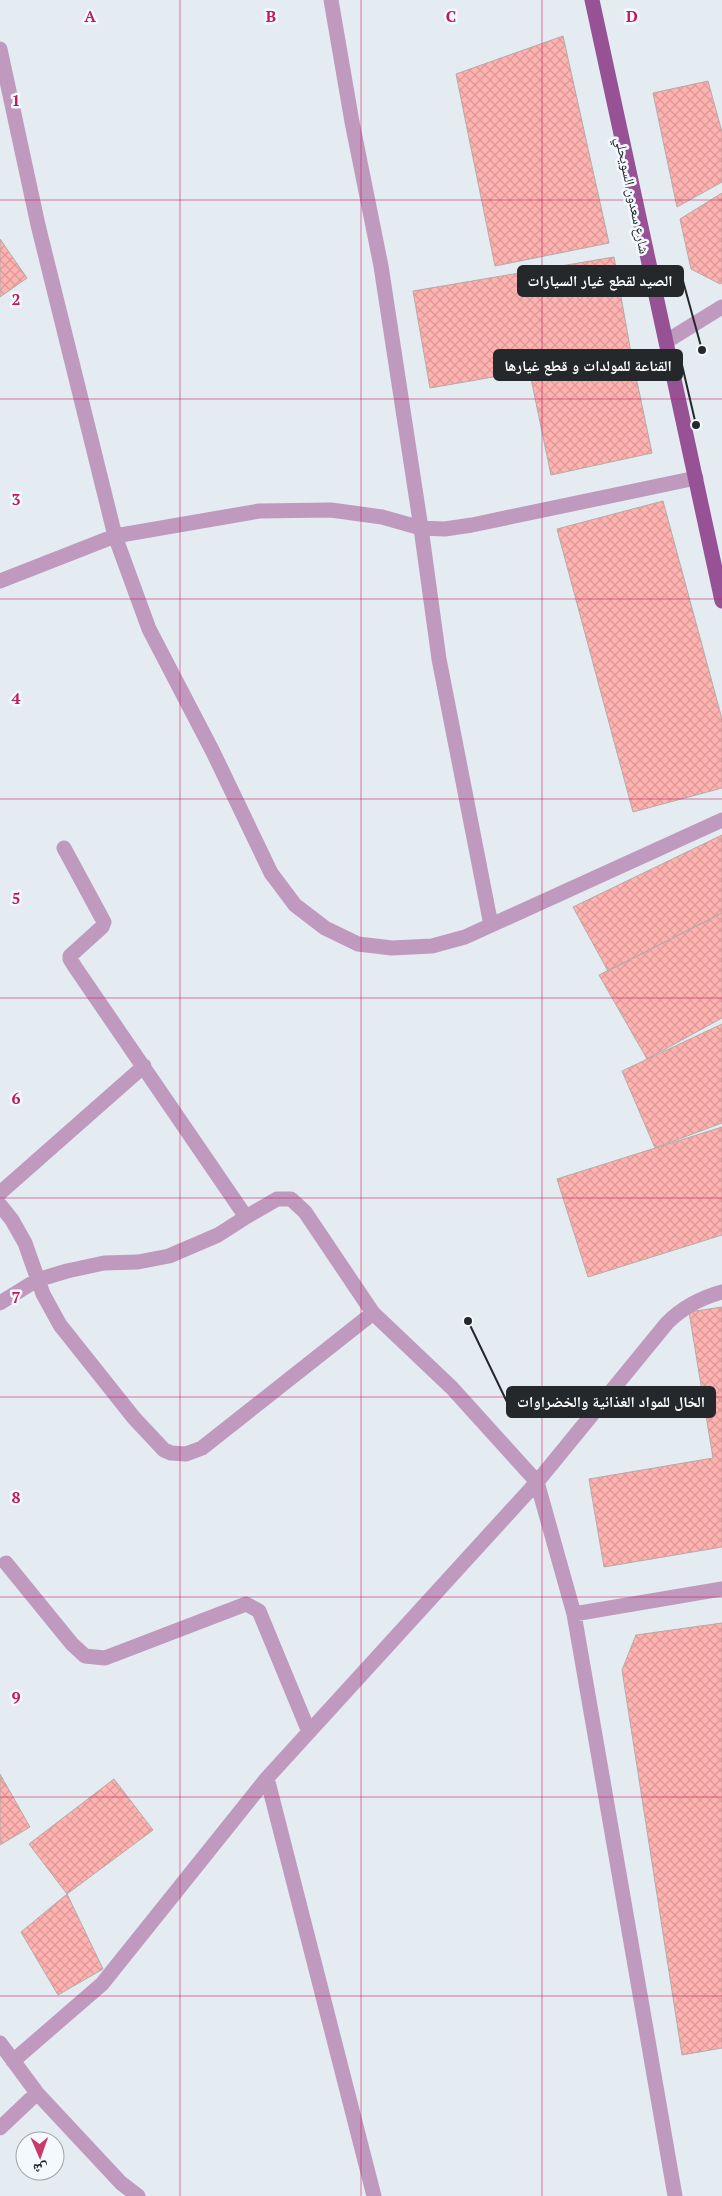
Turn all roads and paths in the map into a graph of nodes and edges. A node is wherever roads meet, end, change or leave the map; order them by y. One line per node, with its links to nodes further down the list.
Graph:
1 (331, 0): 7 (street)
2 (592, 0): 5 (main road, شارع سعدون السويحلي)
3 (0, 49): 8 (street)
4 (722, 307): 5 (street)
5 (667, 341): 6 (main road, شارع سعدون السويحلي)
6 (696, 478): 7 (street); 10 (main road, شارع سعدون السويحلي)
7 (422, 528): 8 (street); 13 (street)
8 (114, 536): 9 (street); 13 (street)
9 (0, 581)
10 (722, 601)
11 (722, 820): 13 (street)
12 (64, 848): 14 (street)
13 (491, 925)
14 (144, 1066): 15 (street); 17 (street)
15 (0, 1193)
16 (0, 1205): 18 (street)
17 (246, 1217): 18 (street); 21 (street)
18 (37, 1280): 20 (street); 21 (street)
19 (722, 1292): 22 (street)
20 (0, 1303)
21 (373, 1313): 22 (street)
22 (537, 1482): 25 (street); 26 (street)
23 (6, 1563): 26 (street)
24 (722, 1589): 25 (street)
25 (574, 1614): 36 (street)
26 (309, 1732): 27 (street)
27 (267, 1778): 29 (street); 32 (street)
28 (0, 2043): 29 (street)
29 (13, 2061): 30 (street)
30 (37, 2093): 31 (street); 33 (street)
31 (0, 2128)
32 (366, 2159): 34 (street); 35 (street)
33 (138, 2196)
34 (363, 2196)
35 (374, 2196)
36 (675, 2196)

